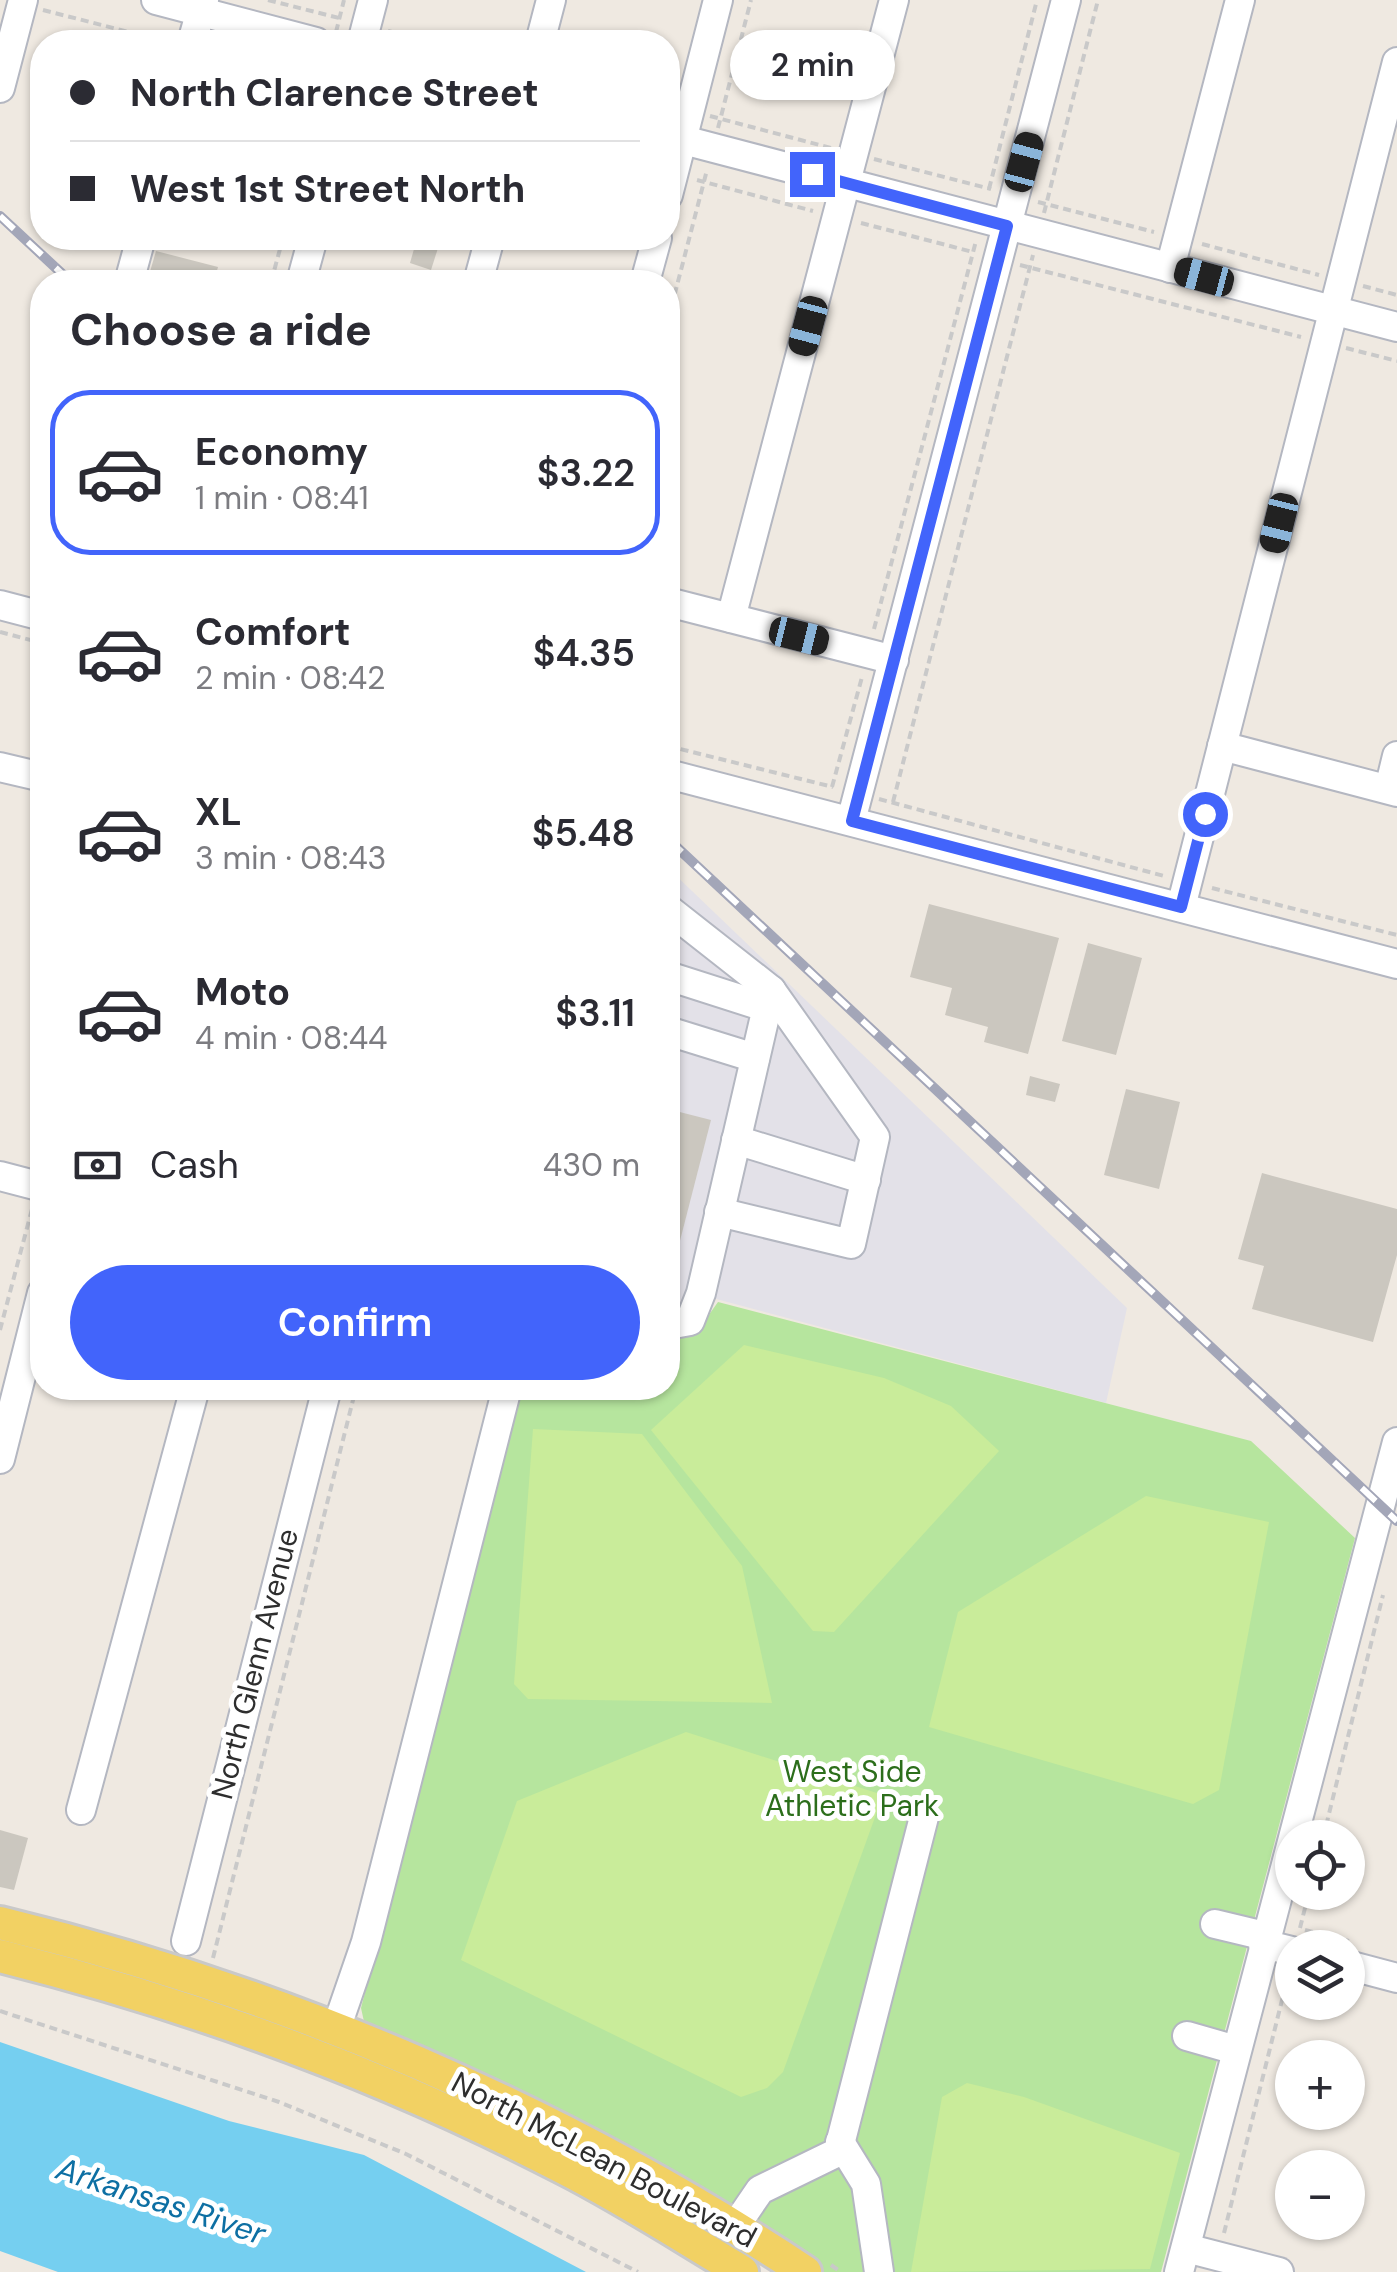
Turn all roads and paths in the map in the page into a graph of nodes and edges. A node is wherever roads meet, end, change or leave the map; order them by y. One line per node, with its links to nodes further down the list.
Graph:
1 (156, 0): 14 (street)
2 (268, 0): 15 (path)
3 (344, 0): 15 (path)
4 (373, 0): 20 (street)
5 (551, 0): 21 (street)
6 (718, 0): 24 (street)
7 (751, 0): 25 (path)
8 (894, 0): 28 (street)
9 (1037, 0): 29 (path)
10 (1066, 0): 31 (street)
11 (1098, 0): 30 (path)
12 (1240, 0): 36 (street)
13 (30, 4): 16 (path); 23 (street)
14 (202, 6): 17 (street)
15 (339, 18): 18 (path); 19 (path)
16 (124, 30)
17 (298, 30)
18 (331, 30)
19 (364, 30)
20 (366, 30)
21 (543, 30)
22 (1397, 62): 40 (street)
23 (0, 88)
24 (680, 119)
25 (717, 132)
26 (680, 140): 28 (street)
27 (708, 166): 37 (path)
28 (845, 183): 31 (street); 48 (street)
29 (985, 203)
30 (1042, 218)
31 (1007, 226): 36 (street); 51 (street)
32 (977, 237): 51 (path)
33 (1034, 251): 35 (path)
34 (1015, 264): 35 (path)
35 (1030, 267): 42 (path); 62 (path)
36 (1170, 268): 40 (street)
37 (680, 274)
38 (1356, 284): 39 (path)
39 (1397, 294)
40 (1333, 311): 41 (street); 52 (street)
41 (1397, 328)
42 (1314, 340)
43 (1337, 346): 44 (path)
44 (1397, 361)
45 (0, 605): 47 (street)
46 (680, 605): 48 (street)
47 (30, 613)
48 (731, 618): 51 (street)
49 (0, 632): 50 (path)
50 (30, 640)
51 (881, 656): 58 (path); 63 (street)
52 (1222, 746): 60 (street); 64 (street)
53 (680, 749): 58 (path)
54 (1397, 756): 60 (street)
55 (2, 773): 56 (street)
56 (30, 776)
57 (680, 777): 63 (street)
58 (832, 787): 59 (path)
59 (845, 790)
60 (1393, 790)
61 (879, 799): 62 (path)
62 (892, 802): 64 (path)
63 (852, 821): 64 (street)
64 (1184, 894): 66 (path); 67 (street)
65 (680, 920): 69 (street)
66 (1397, 935)
67 (1397, 964)
68 (680, 979): 69 (street)
69 (769, 999): 71 (street); 74 (street)
70 (680, 1036): 71 (street)
71 (755, 1058): 72 (street)
72 (736, 1140): 74 (street); 76 (street)
73 (0, 1176): 75 (street)
74 (866, 1180): 76 (street)
75 (30, 1184)
76 (719, 1212): 78 (street)
77 (30, 1222): 79 (path)
78 (680, 1323)
79 (0, 1330)
80 (30, 1341): 86 (street)
81 (193, 1400): 88 (street)
82 (324, 1400): 94 (street, North Glenn Avenue)
83 (353, 1400): 97 (path)
84 (505, 1400): 102 (street)
85 (1396, 1452): 93 (street)
86 (0, 1460)
87 (1384, 1591): 90 (path)
88 (81, 1810)
89 (924, 1817): 105 (street)
90 (1327, 1820)
91 (0, 1923): 102 (main road, North McLean Boulevard)
92 (1215, 1924): 93 (street)
93 (1264, 1940): 95 (street); 104 (street)
94 (186, 1941)
95 (1275, 1942)
96 (0, 1956): 110 (main road, North McLean Boulevard)
97 (211, 1962)
98 (1365, 1970): 99 (street)
99 (1397, 1978)
100 (0, 2012): 109 (path)
101 (1277, 2020): 107 (path)
102 (336, 2029): 106 (main road, North McLean Boulevard)
103 (1186, 2036): 104 (street)
104 (1236, 2050): 108 (street)
105 (840, 2142): 106 (street); 112 (street)
106 (734, 2228): 111 (main road, North McLean Boulevard)
107 (1218, 2256): 108 (street); 113 (street)
108 (1182, 2260)
109 (638, 2272)
110 (742, 2272)
111 (805, 2272)
112 (880, 2272)
113 (1279, 2272)

